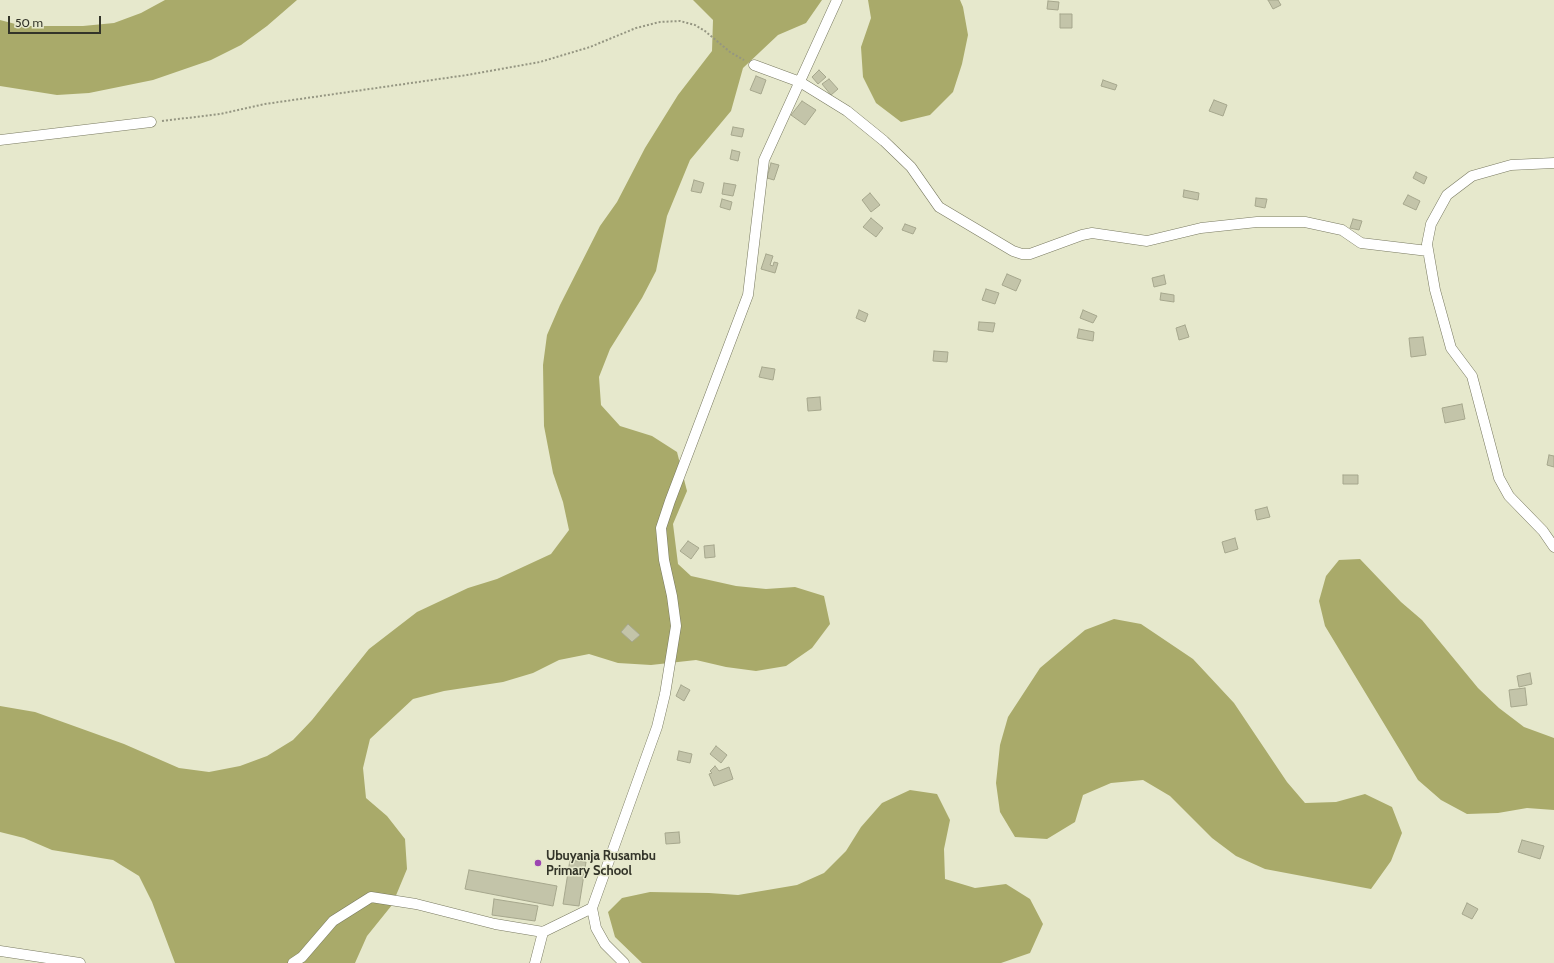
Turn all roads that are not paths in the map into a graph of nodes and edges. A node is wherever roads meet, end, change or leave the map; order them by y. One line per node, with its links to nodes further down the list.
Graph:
1 (837, 0): 3 (street)
2 (754, 65): 3 (street)
3 (800, 82): 7 (street); 9 (street)
4 (151, 122): 5 (street)
5 (0, 140)
6 (1554, 163): 7 (street)
7 (1428, 251): 8 (street)
8 (1554, 547)
9 (592, 908): 10 (street); 15 (street)
10 (543, 932): 13 (street); 14 (street)
11 (0, 951): 12 (street)
12 (80, 963)
13 (293, 963)
14 (536, 963)
15 (624, 963)

